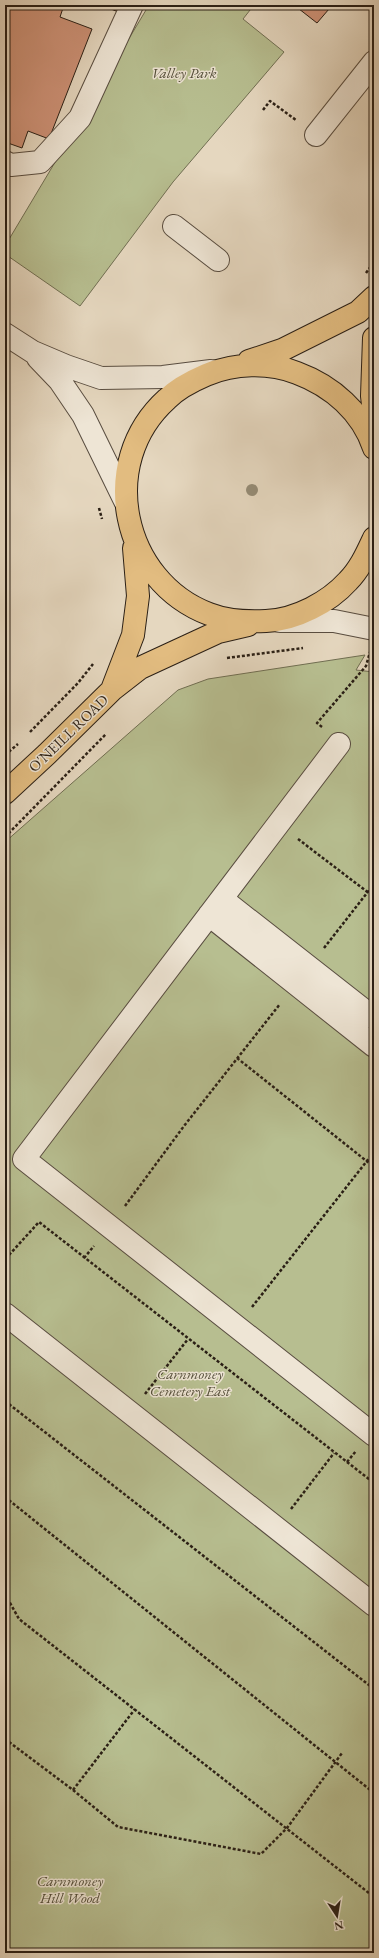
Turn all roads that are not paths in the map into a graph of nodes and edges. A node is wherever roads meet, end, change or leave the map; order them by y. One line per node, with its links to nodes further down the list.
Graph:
1 (132, 5): 4 (street)
2 (374, 62): 3 (street)
3 (316, 135)
4 (5, 162)
5 (174, 226): 6 (street)
6 (218, 260)
7 (374, 297): 11 (main road)
8 (5, 334): 10 (street)
9 (374, 338): 12 (main road)
10 (33, 352): 11 (street); 14 (street)
11 (224, 369): 13 (main road); 14 (main road)
12 (374, 414)
13 (374, 448)
14 (125, 502): 15 (main road)
15 (132, 534): 17 (main road); 19 (main road, O'NEILL ROAD)
16 (374, 538): 17 (main road)
17 (269, 621): 18 (street); 19 (main road, O'NEILL ROAD)
18 (373, 638)
19 (113, 688): 21 (main road, O'NEILL ROAD)
20 (339, 744): 22 (street)
21 (5, 793)
22 (215, 907): 23 (street); 27 (street)
23 (302, 976): 24 (street); 25 (street)
24 (374, 1018)
25 (374, 1046)
26 (5, 1314): 28 (street)
27 (374, 1435)
28 (374, 1605)

